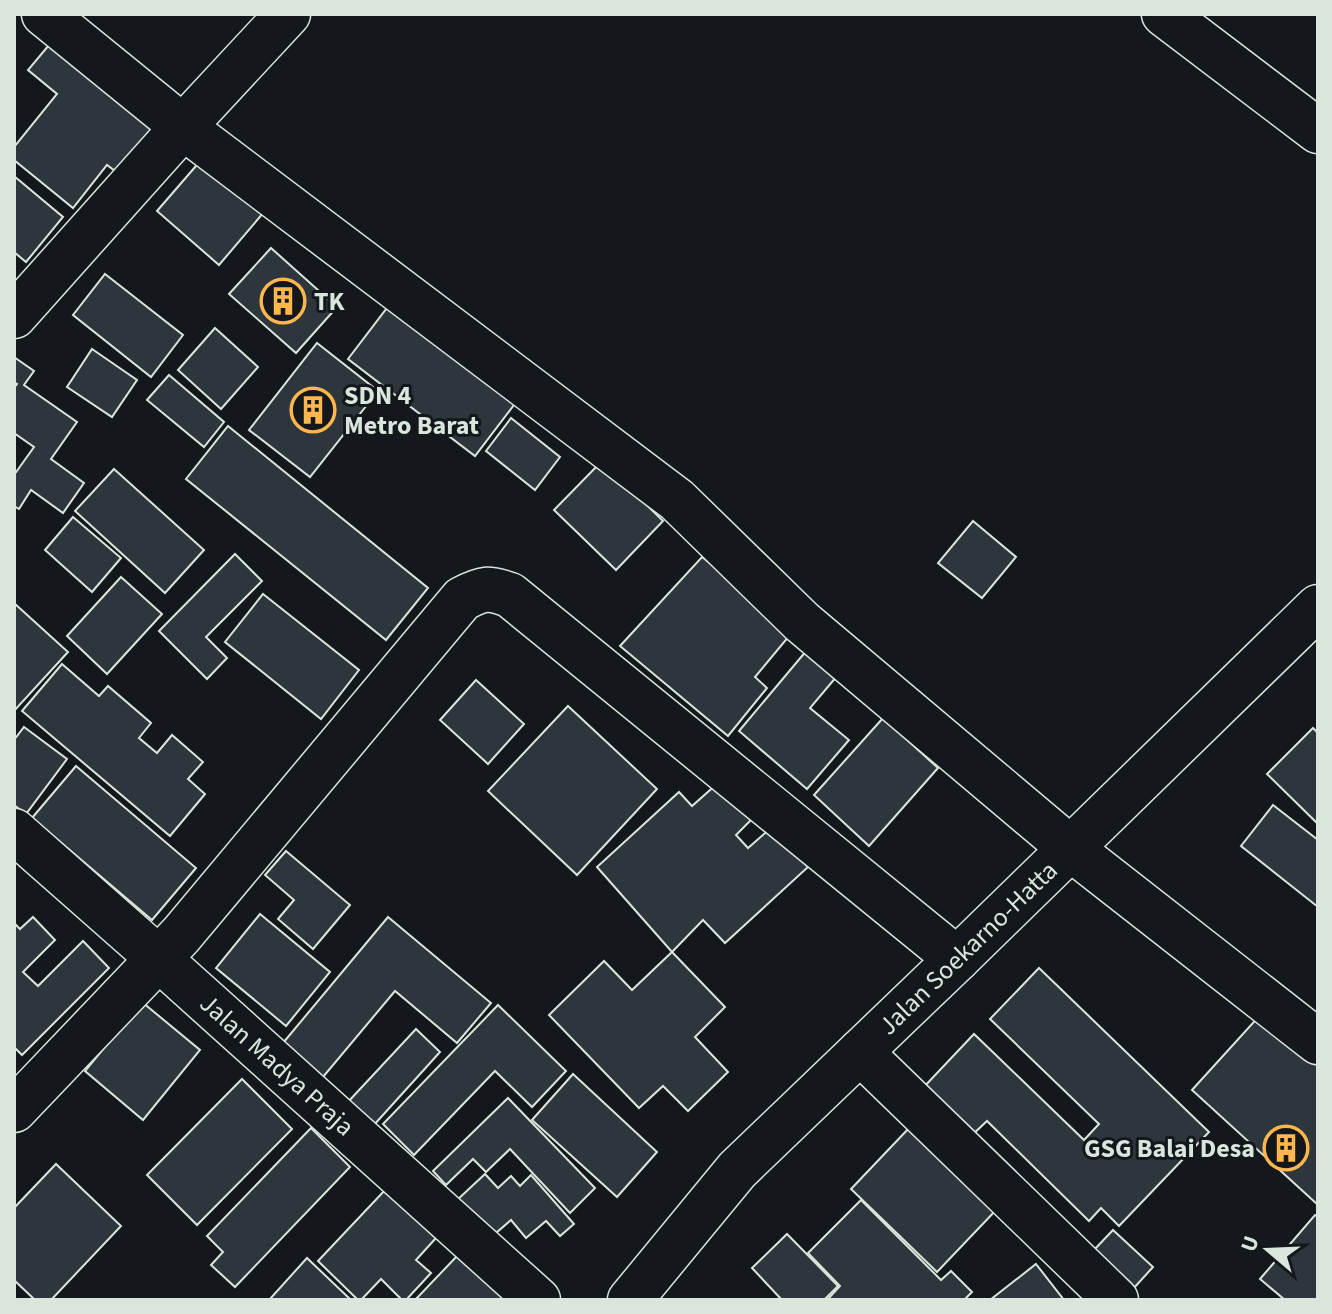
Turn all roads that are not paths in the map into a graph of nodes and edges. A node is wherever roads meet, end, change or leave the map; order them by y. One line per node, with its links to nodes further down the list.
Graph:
1 (44, 14): 4 (street)
2 (288, 14): 4 (street)
3 (1164, 14): 5 (street)
4 (183, 127): 6 (street); 9 (street)
5 (1318, 131)
6 (14, 316)
7 (1318, 607): 9 (street, Jalan Soekarno-Hatta)
8 (14, 831): 10 (street, Jalan Madya Praja)
9 (1070, 848): 11 (street, Jalan Soekarno-Hatta); 12 (street)
10 (158, 958): 11 (street); 14 (street); 15 (street, Jalan Madya Praja)
11 (957, 959): 13 (street, Jalan Soekarno-Hatta)
12 (1318, 1042)
13 (860, 1052): 16 (street, Jalan Soekarno-Hatta); 17 (street)
14 (14, 1110)
15 (538, 1300)
16 (630, 1300)
17 (1116, 1300)

